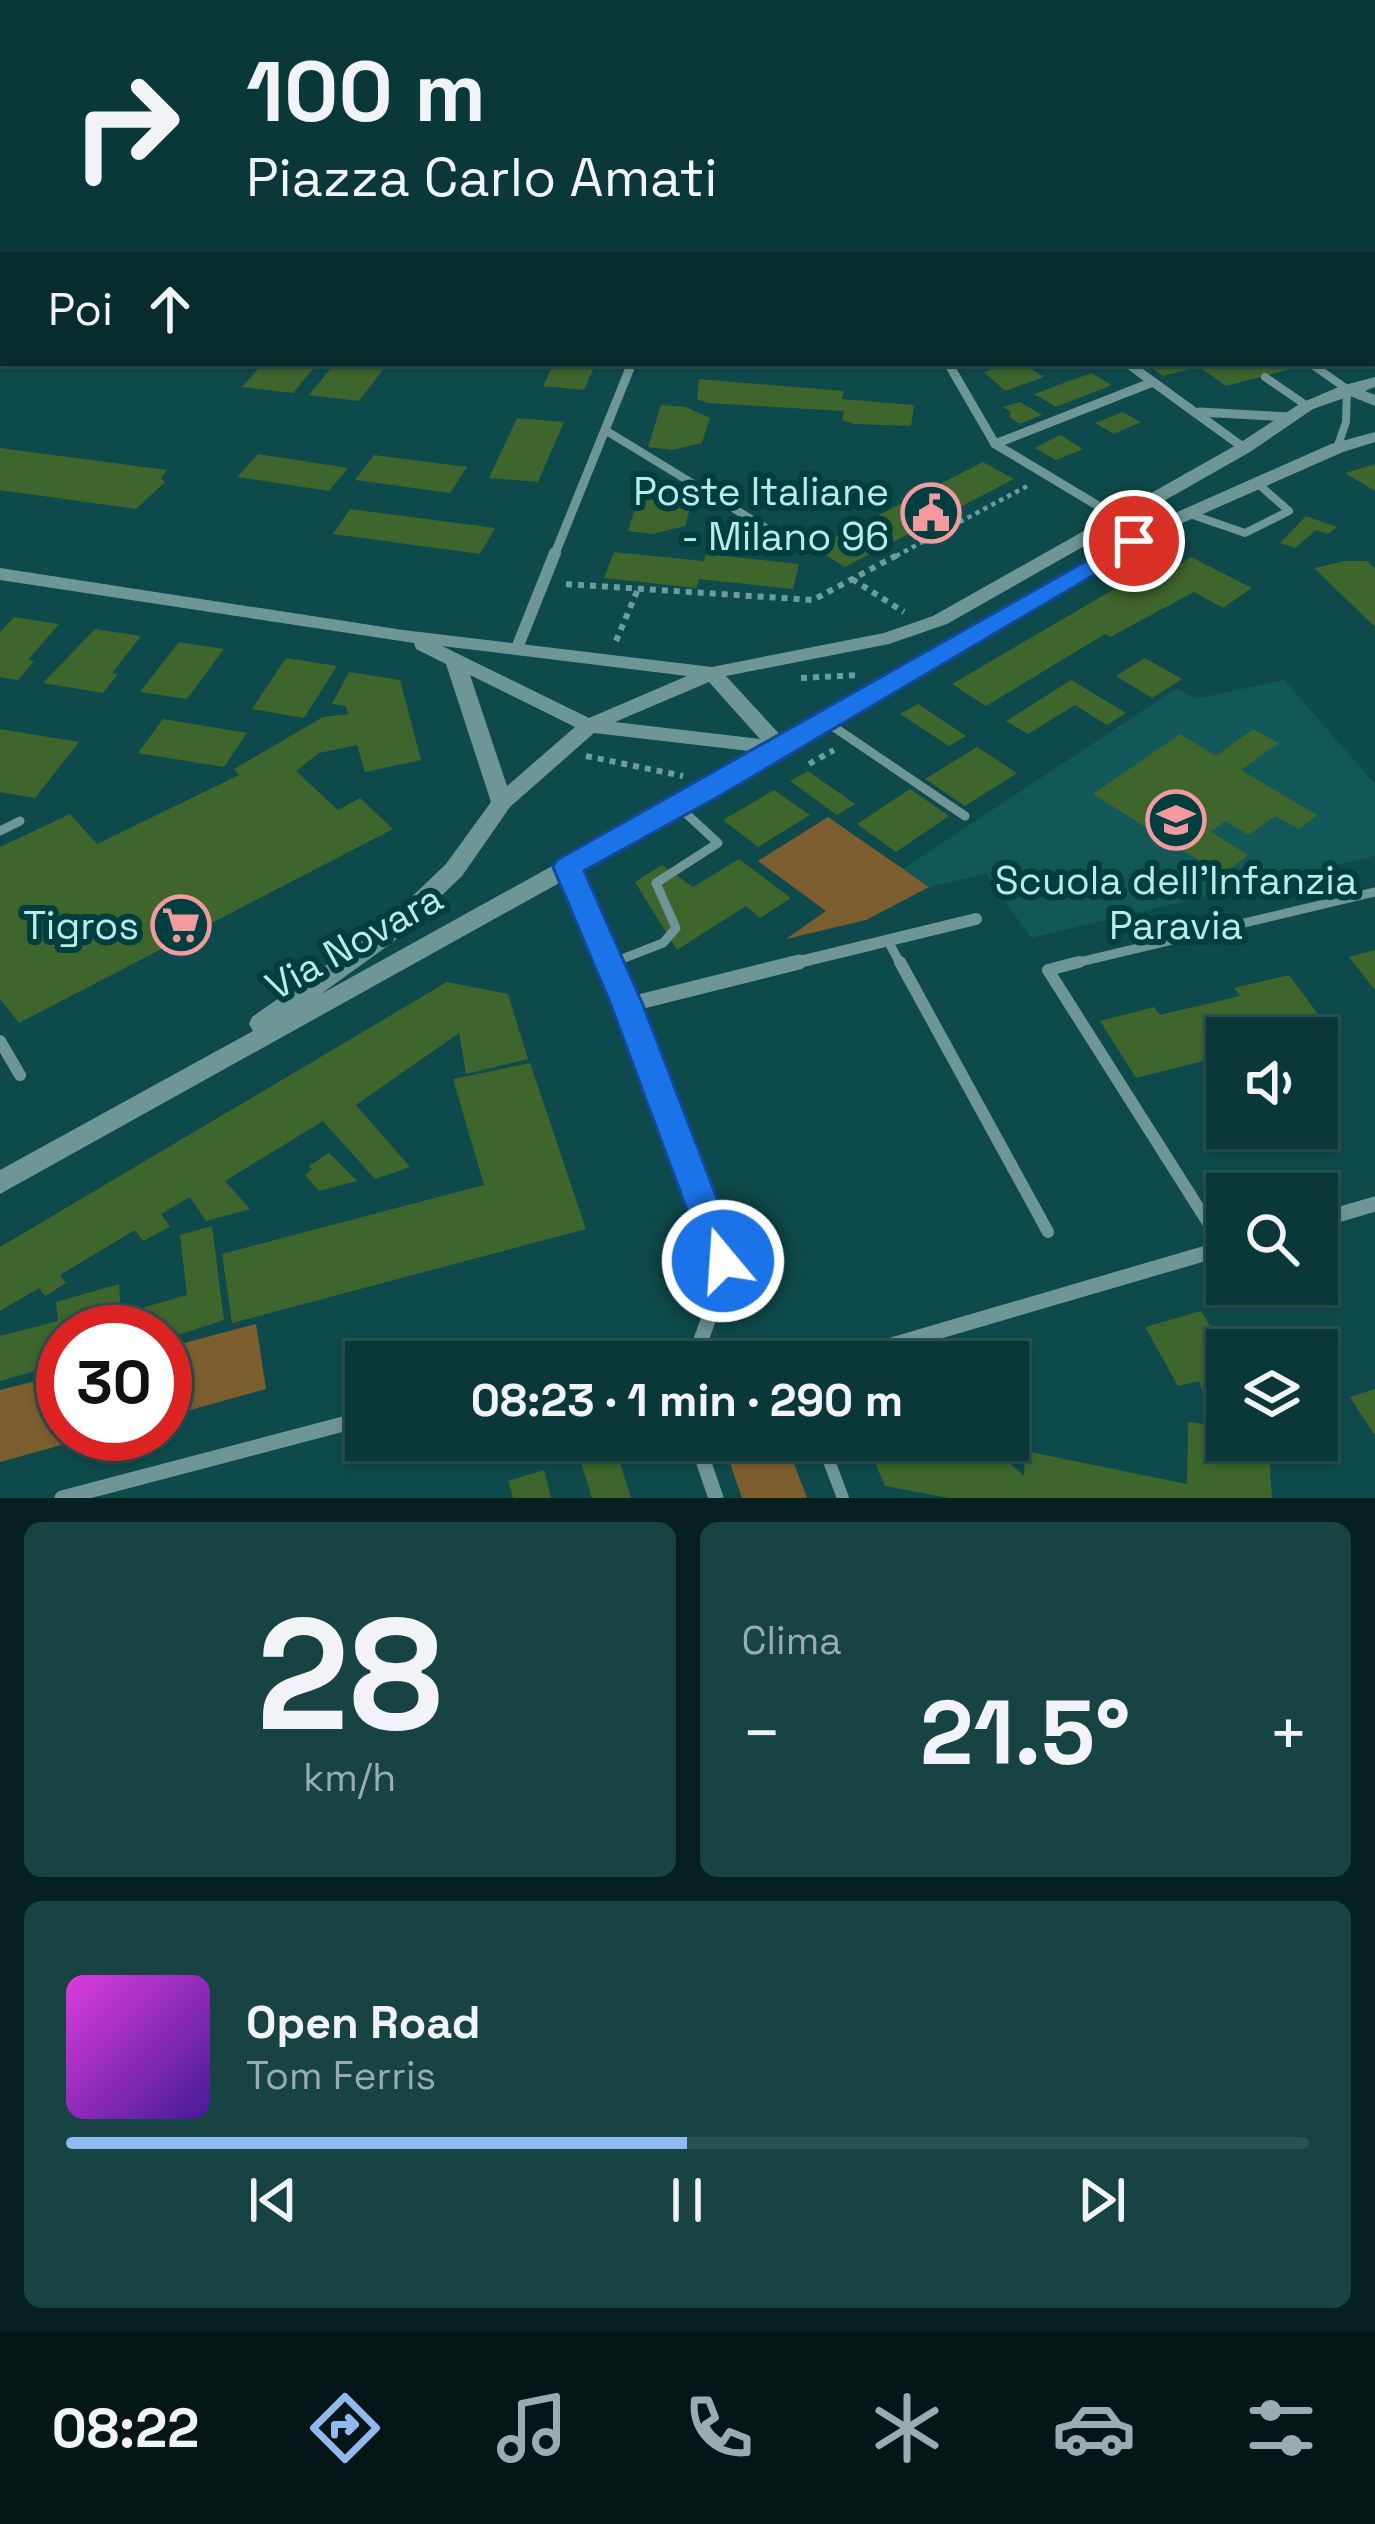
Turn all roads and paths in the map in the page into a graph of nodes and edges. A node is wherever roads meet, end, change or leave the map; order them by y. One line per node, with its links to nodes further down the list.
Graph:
1 (631, 366): 13 (street)
2 (950, 366): 15 (street)
3 (1131, 366): 6 (street)
4 (1314, 366): 8 (lane)
5 (1265, 377): 10 (lane)
6 (1153, 382): 11 (street); 15 (street)
7 (1375, 382): 8 (street)
8 (1347, 389): 9 (street); 10 (street); 17 (lane)
9 (1375, 401)
10 (1307, 406): 12 (street)
11 (1191, 410): 12 (street); 16 (street)
12 (1290, 418): 16 (street)
13 (605, 430): 21 (lane); 28 (street)
14 (1375, 437): 17 (street)
15 (995, 444): 20 (street)
16 (1244, 448): 20 (street)
17 (1337, 448): 18 (street)
18 (1256, 482): 19 (street); 19 (lane)
19 (1186, 513): 32 (street)
20 (1120, 519): 30 (street)
21 (805, 553)
22 (0, 574): 26 (street)
23 (852, 579): 25 (path)
24 (638, 589): 27 (path)
25 (904, 612)
26 (403, 636): 28 (street); 29 (street)
27 (616, 641)
28 (517, 648): 30 (street)
29 (454, 659): 34 (street); 40 (street)
30 (712, 673): 34 (street, Via Novara); 36 (street)
31 (799, 678): 32 (path)
32 (882, 679): 33 (street, Via Novara)
33 (825, 721): 36 (street, Via Novara); 42 (lane)
34 (589, 726): 36 (street); 40 (street, Via Novara)
35 (847, 742): 38 (path)
36 (780, 748): 41 (street, Via Novara)
37 (586, 756): 39 (path)
38 (809, 764)
39 (699, 778)
40 (502, 802): 53 (street, Via Novara)
41 (679, 806): 45 (street, Via Novara); 49 (lane)
42 (965, 816)
43 (20, 821): 44 (lane)
44 (0, 831)
45 (567, 867): 49 (street); 53 (street, Via Novara)
46 (1375, 892): 57 (lane)
47 (976, 919): 48 (street)
48 (888, 941): 50 (street); 58 (lane)
49 (609, 964): 50 (street)
50 (627, 1005): 60 (street)
51 (0, 1041): 52 (lane)
52 (20, 1076)
53 (177, 1082): 54 (street, Via Novara)
54 (0, 1183)
55 (1375, 1204): 56 (street)
56 (1338, 1215)
57 (1206, 1217)
58 (1048, 1232)
59 (1206, 1254): 61 (street)
60 (700, 1341)
61 (906, 1341)
62 (345, 1424): 65 (street)
63 (703, 1461): 66 (street)
64 (829, 1461): 67 (lane)
65 (62, 1498)
66 (716, 1498)
67 (843, 1498)

